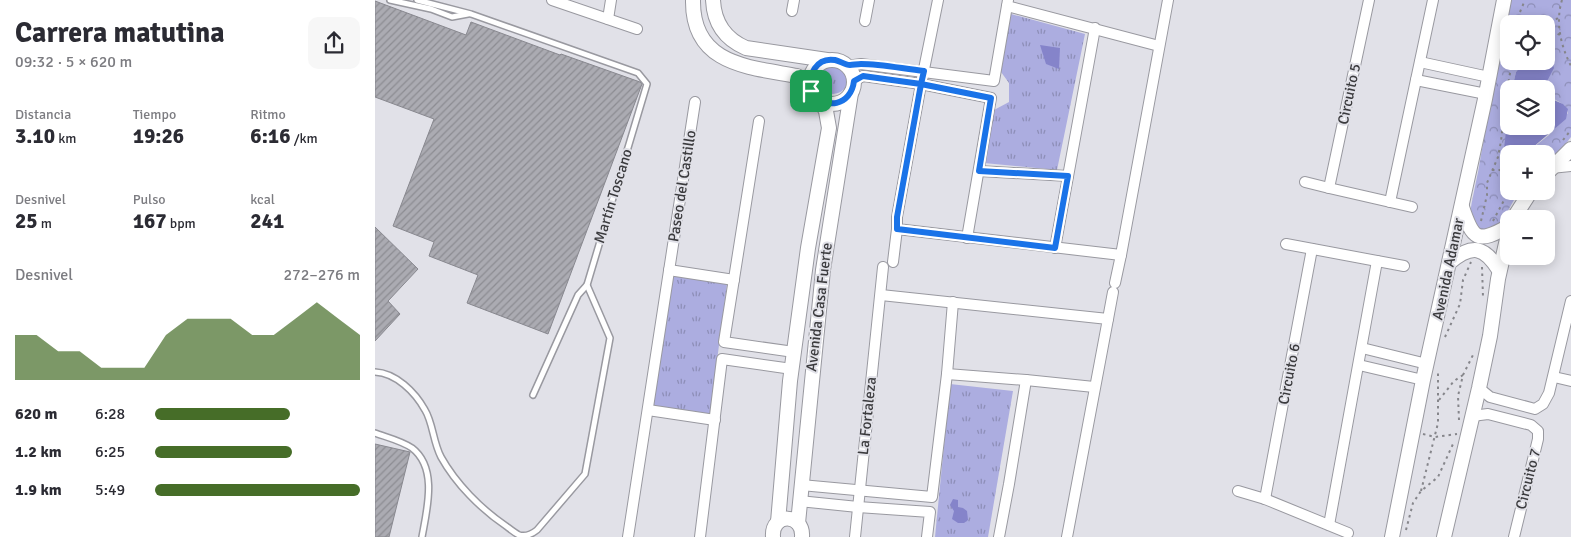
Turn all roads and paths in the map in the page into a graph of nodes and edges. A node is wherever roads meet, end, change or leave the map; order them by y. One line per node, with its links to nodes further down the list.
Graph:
1 (389, 0): 18 (lane)
2 (417, 0): 18 (lane, Martín Toscano)
3 (552, 0): 21 (street)
4 (611, 0): 21 (street)
5 (693, 0): 40 (street, Avenida Casa Fuerte)
6 (713, 0): 29 (street)
7 (794, 0): 17 (street)
8 (869, 0): 23 (street)
9 (938, 0): 34 (street)
10 (1168, 0): 28 (street)
11 (1369, 0): 52 (street, Circuito 5)
12 (1433, 0): 30 (street)
13 (1504, 0): 35 (street, Avenida Adamar)
14 (1525, 0): 19 (path)
15 (1562, 0): 20 (path)
16 (1008, 3): 24 (street); 34 (street)
17 (792, 11)
18 (471, 14): 74 (lane, Martín Toscano)
19 (1519, 15)
20 (1559, 17): 22 (path); 27 (path)
21 (608, 19): 25 (street)
22 (1555, 20)
23 (865, 21)
24 (1095, 28): 28 (street); 50 (street)
25 (637, 29)
26 (1555, 32): 27 (path)
27 (1560, 35): 32 (path)
28 (1159, 46): 64 (street)
29 (827, 60): 31 (street); 40 (street)
30 (1420, 62): 35 (street); 36 (street)
31 (847, 66): 34 (street); 38 (street)
32 (1571, 66)
33 (1510, 70): 46 (path)
34 (924, 71): 37 (street)
35 (1489, 77): 39 (street, Avenida Adamar)
36 (1417, 80): 39 (street); 53 (street)
37 (921, 84): 38 (street); 49 (street); 56 (street)
38 (852, 87): 40 (street); 105 (street, Avenida Casa Fuerte)
39 (1486, 94): 54 (street, Avenida Adamar)
40 (816, 96): 83 (street, Avenida Casa Fuerte)
41 (695, 102): 71 (street, Paseo del Castillo)
42 (759, 121): 73 (street)
43 (1571, 149): 44 (street)
44 (1555, 165)
45 (1571, 166): 48 (street)
46 (1493, 170): 47 (path); 58 (path)
47 (1500, 170)
48 (1555, 170)
49 (979, 171): 50 (street); 59 (street)
50 (1068, 176): 61 (street)
51 (1305, 182): 52 (street)
52 (1329, 188): 53 (street)
53 (1390, 202): 55 (street)
54 (1462, 206): 58 (street); 67 (street, Avenida Adamar)
55 (1412, 207)
56 (897, 229): 59 (street); 66 (street)
57 (1500, 231): 58 (street)
58 (1477, 235)
59 (967, 238): 61 (street)
60 (1286, 244): 62 (street)
61 (1055, 248): 64 (street)
62 (1312, 249): 65 (street); 109 (street, Circuito 6)
63 (1479, 250): 67 (street); 72 (street); 76 (path); 80 (path)
64 (1121, 255): 79 (street)
65 (1377, 261): 69 (street); 81 (street)
66 (893, 262)
67 (1450, 262): 84 (street, Avenida Adamar)
68 (1500, 265): 72 (street)
69 (1404, 266)
70 (883, 267): 75 (street, La Fortaleza)
71 (669, 270): 73 (street); 98 (street, Paseo del Castillo)
72 (1499, 270): 95 (street)
73 (734, 280): 83 (street)
74 (587, 284): 87 (lane); 96 (lane)
75 (881, 295): 77 (street); 106 (street, La Fortaleza)
76 (1483, 298)
77 (953, 302): 79 (street); 88 (street)
78 (1571, 302): 90 (street)
79 (1108, 319): 94 (street)
80 (1444, 338)
81 (1362, 348): 84 (street); 85 (street)
82 (1475, 350): 89 (path)
83 (794, 352): 86 (street, Avenida Casa Fuerte)
84 (1433, 364): 92 (street, Avenida Adamar); 97 (path)
85 (1359, 365): 92 (street); 114 (street)
86 (792, 369): 100 (street); 112 (street, Avenida Casa Fuerte)
87 (375, 372)
88 (947, 374): 91 (street); 106 (street)
89 (1463, 375): 97 (path); 101 (path)
90 (1554, 377): 93 (street); 95 (street)
91 (1026, 380): 94 (street); 123 (street)
92 (1423, 380): 102 (street, Avenida Adamar)
93 (1571, 381)
94 (1094, 388): 124 (street)
95 (1479, 388): 99 (street)
96 (533, 395)
97 (1439, 400): 104 (path)
98 (648, 410): 100 (street); 117 (street, Paseo del Castillo)
99 (1472, 416): 127 (street); 128 (street, Circuito 7)
100 (715, 420): 118 (street)
101 (1458, 425)
102 (1413, 432): 104 (path); 125 (street, Avenida Adamar)
103 (375, 433): 116 (lane)
104 (1435, 437): 108 (path); 108 (path)
105 (801, 485): 106 (street); 110 (street, Avenida Casa Fuerte)
106 (859, 491): 111 (street, La Fortaleza)
107 (1239, 491): 109 (street)
108 (1421, 491): 126 (path)
109 (1265, 499): 114 (street)
110 (799, 501): 111 (street); 113 (street, Avenida Casa Fuerte)
111 (858, 507): 121 (street, La Fortaleza); 122 (street)
112 (778, 522): 113 (street); 119 (street, Avenida Casa Fuerte)
113 (797, 523): 120 (street)
114 (1329, 525): 115 (street)
115 (1348, 533)
116 (422, 537)
117 (628, 537)
118 (700, 537)
119 (773, 537)
120 (801, 537)
121 (855, 537)
122 (927, 537)
123 (999, 537)
124 (1067, 537)
125 (1393, 537)
126 (1404, 537)
127 (1444, 537)
128 (1513, 537)

